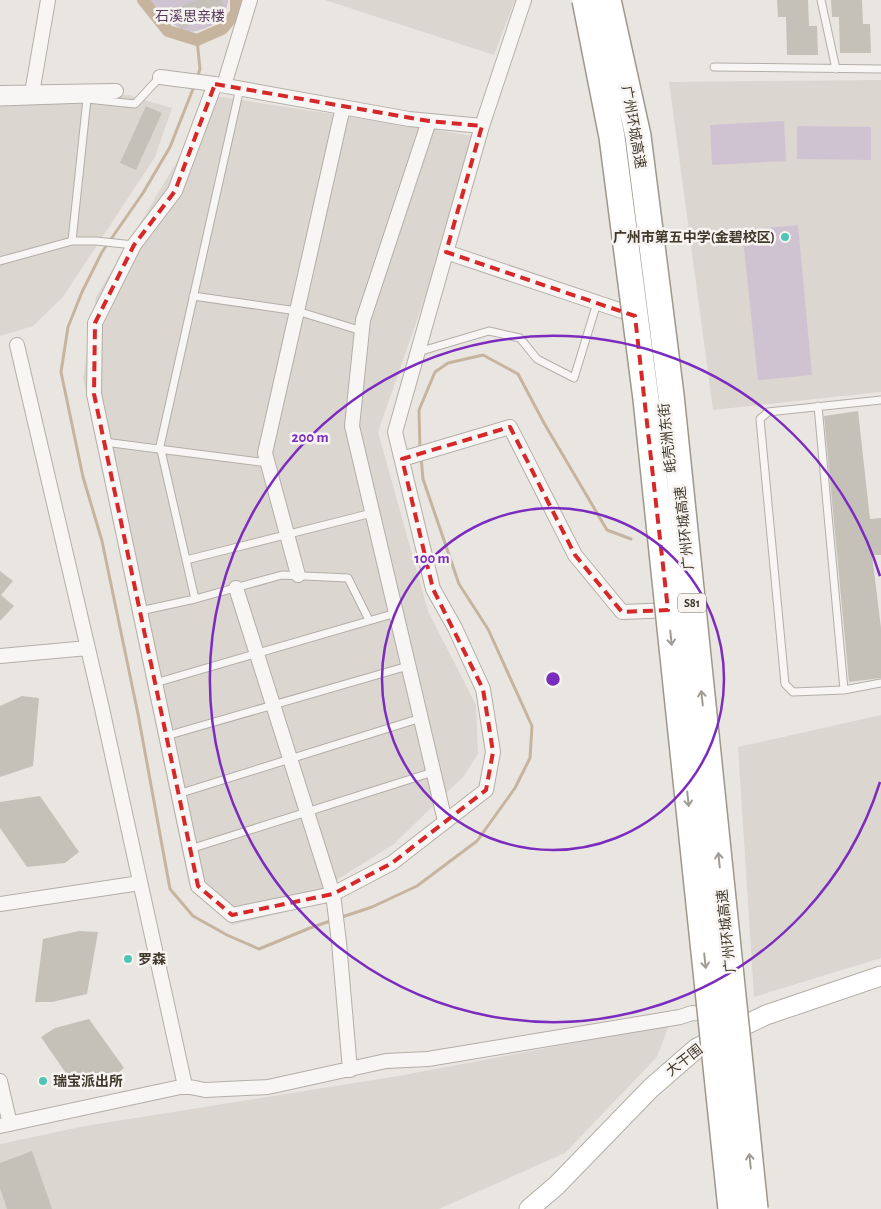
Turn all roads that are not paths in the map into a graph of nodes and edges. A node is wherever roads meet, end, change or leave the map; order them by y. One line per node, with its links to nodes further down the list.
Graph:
1 (48, 0): 16 (street)
2 (250, 0): 12 (street)
3 (524, 0): 21 (street)
4 (585, 0): 74 (highway, 广州环城高速 / S81, one-way to 74, bridge)
5 (598, 0): 29 (street, 蚝壳洲东街)
6 (608, 0): 75 (highway, 广州环城高速 / S81, one-way to 6, bridge)
7 (821, 0): 9 (lane)
8 (714, 67): 9 (lane)
9 (836, 68): 10 (lane)
10 (881, 69)
11 (160, 77): 12 (street); 17 (lane)
12 (220, 84): 13 (street); 23 (street)
13 (240, 88): 19 (street); 26 (lane)
14 (116, 91): 16 (street)
15 (0, 93): 16 (street)
16 (32, 93)
17 (87, 99): 18 (lane); 22 (lane)
18 (0, 102)
19 (343, 107): 20 (street); 28 (street)
20 (429, 121): 21 (street); 30 (street)
21 (482, 126): 24 (street)
22 (72, 241): 23 (lane); 25 (lane)
23 (127, 244): 35 (street)
24 (446, 252): 27 (street); 32 (street)
25 (0, 261)
26 (193, 296): 28 (lane); 36 (lane)
27 (597, 303): 29 (street); 32 (lane)
28 (297, 311): 30 (lane); 38 (street)
29 (650, 321): 37 (street, 蚝壳洲东街)
30 (362, 331): 39 (street)
31 (17, 345): 48 (street)
32 (418, 352): 37 (street)
33 (881, 400): 34 (lane)
34 (818, 406): 54 (lane); 54 (lane)
35 (104, 442): 36 (lane); 45 (street)
36 (161, 450): 38 (lane); 41 (lane)
37 (407, 457): 62 (street)
38 (268, 463): 40 (street)
39 (372, 513): 40 (lane); 46 (street)
40 (287, 534): 41 (lane); 42 (street)
41 (186, 560): 44 (lane)
42 (298, 576): 43 (lane); 47 (lane)
43 (236, 588): 44 (lane); 49 (street)
44 (195, 598): 45 (lane)
45 (140, 611): 52 (street)
46 (396, 612): 47 (lane); 51 (street)
47 (369, 620): 49 (lane)
48 (88, 648): 50 (street); 64 (street)
49 (257, 653): 52 (lane); 55 (street)
50 (0, 656)
51 (408, 666): 55 (lane); 56 (street)
52 (155, 683): 57 (street)
53 (881, 683): 54 (lane)
54 (844, 690)
55 (273, 705): 57 (lane); 58 (street)
56 (420, 718): 58 (lane); 59 (street)
57 (166, 736): 60 (street)
58 (290, 759): 60 (lane); 61 (street)
59 (433, 772): 61 (lane); 62 (street)
60 (178, 794): 63 (street)
61 (307, 812): 63 (lane); 65 (street)
62 (445, 822): 65 (street)
63 (190, 849): 65 (street)
64 (140, 882): 66 (street); 71 (street)
65 (333, 897): 69 (street)
66 (0, 904)
67 (881, 976): 68 (street, 大干围)
68 (766, 1015): 69 (street); 73 (street, 大干围)
69 (350, 1070): 71 (street)
70 (0, 1081): 72 (street)
71 (185, 1086): 72 (street)
72 (5, 1126)
73 (529, 1209)
74 (731, 1209)
75 (755, 1209)

